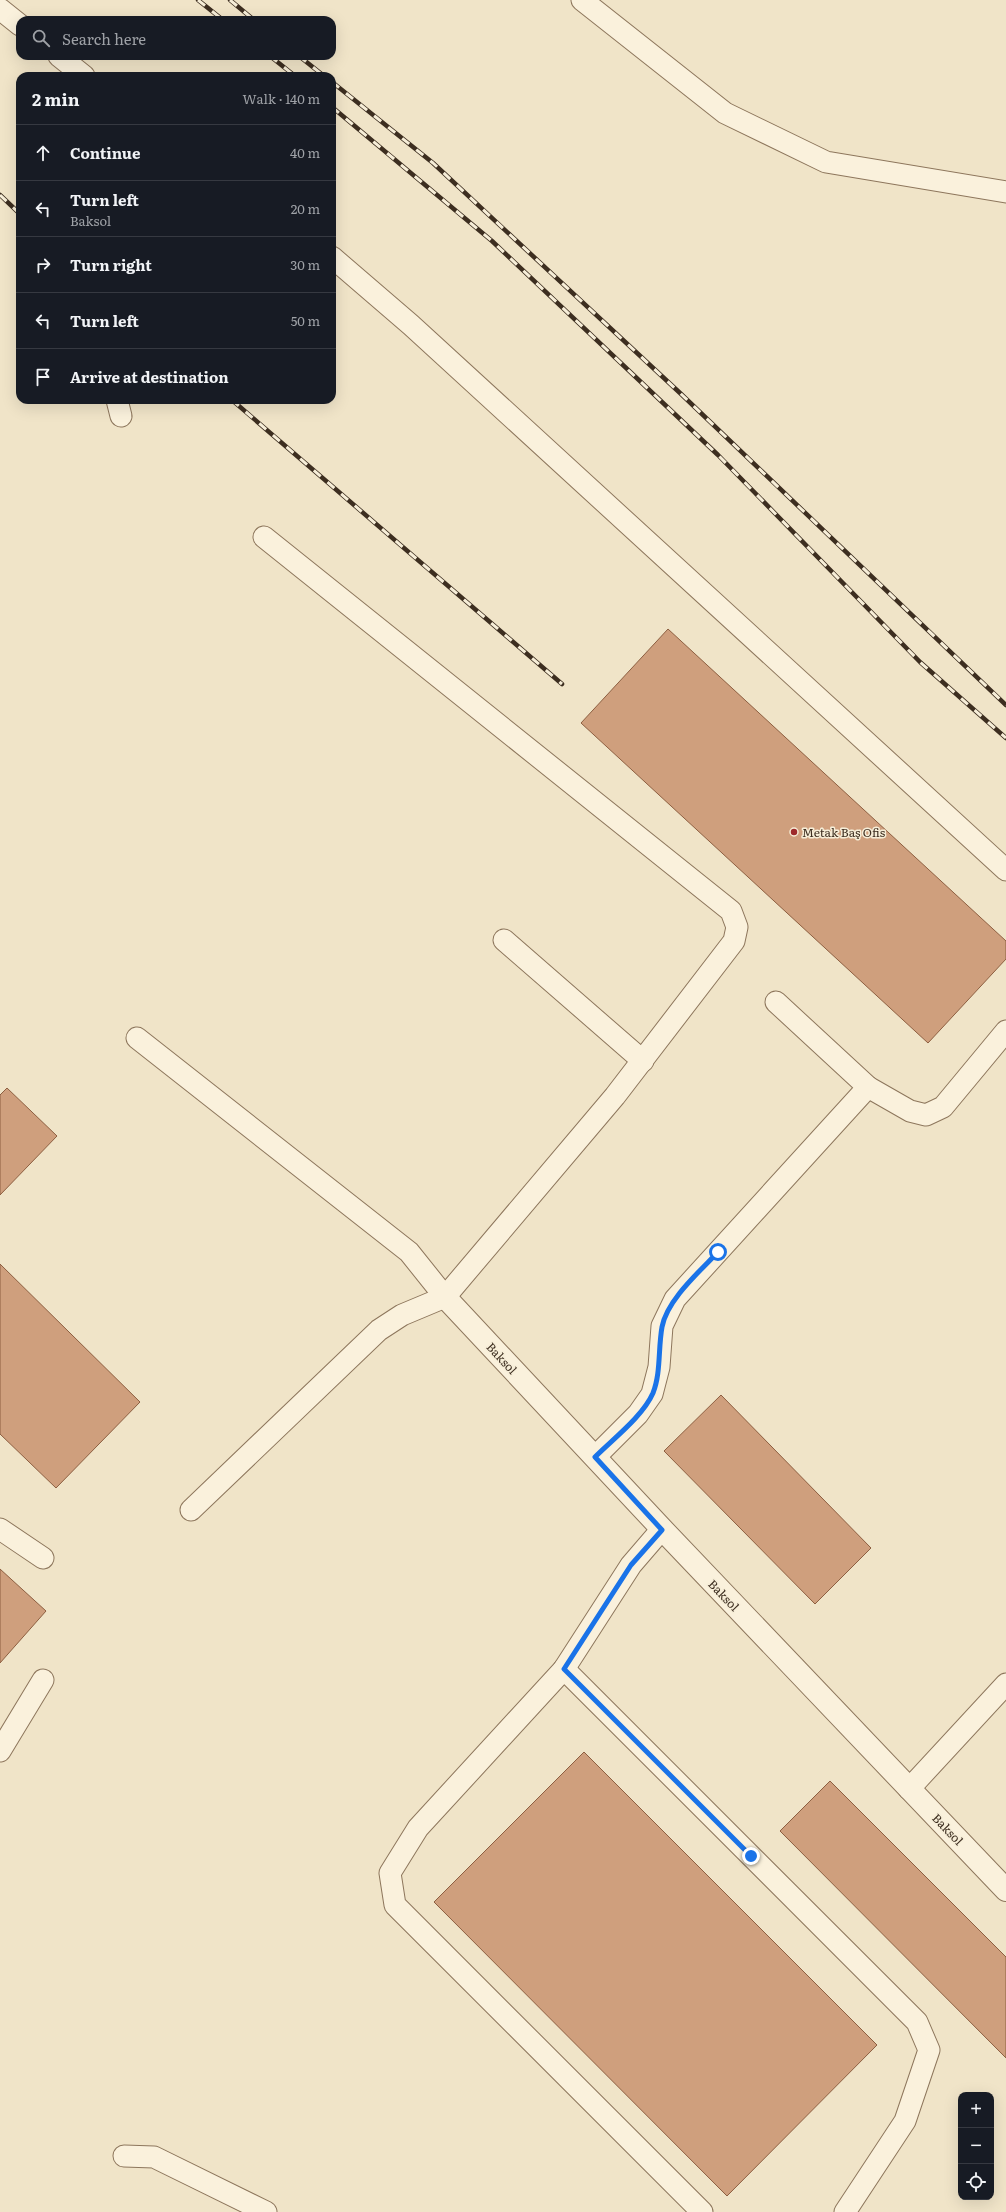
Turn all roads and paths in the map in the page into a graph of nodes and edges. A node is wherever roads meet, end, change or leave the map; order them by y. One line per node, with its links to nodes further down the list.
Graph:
1 (582, 0): 6 (lane)
2 (0, 9): 3 (lane)
3 (16, 22)
4 (64, 60): 5 (lane)
5 (79, 72)
6 (1006, 192)
7 (336, 260): 9 (lane)
8 (264, 537): 14 (lane)
9 (1006, 870)
10 (504, 940): 14 (lane)
11 (776, 1002): 15 (lane)
12 (1006, 1031): 15 (lane)
13 (137, 1038): 16 (lane)
14 (643, 1061): 16 (lane)
15 (868, 1087): 17 (lane)
16 (445, 1297): 17 (street, Baksol); 18 (lane)
17 (595, 1457): 20 (street, Baksol)
18 (191, 1510)
19 (0, 1529): 21 (lane)
20 (662, 1530): 22 (lane); 26 (street, Baksol)
21 (43, 1558)
22 (564, 1669): 30 (lane); 31 (lane)
23 (43, 1680): 25 (lane)
24 (1006, 1684): 26 (lane)
25 (0, 1751)
26 (909, 1789): 27 (street, Baksol)
27 (1006, 1890)
28 (124, 2156): 29 (lane)
29 (266, 2212)
30 (702, 2212)
31 (845, 2212)

